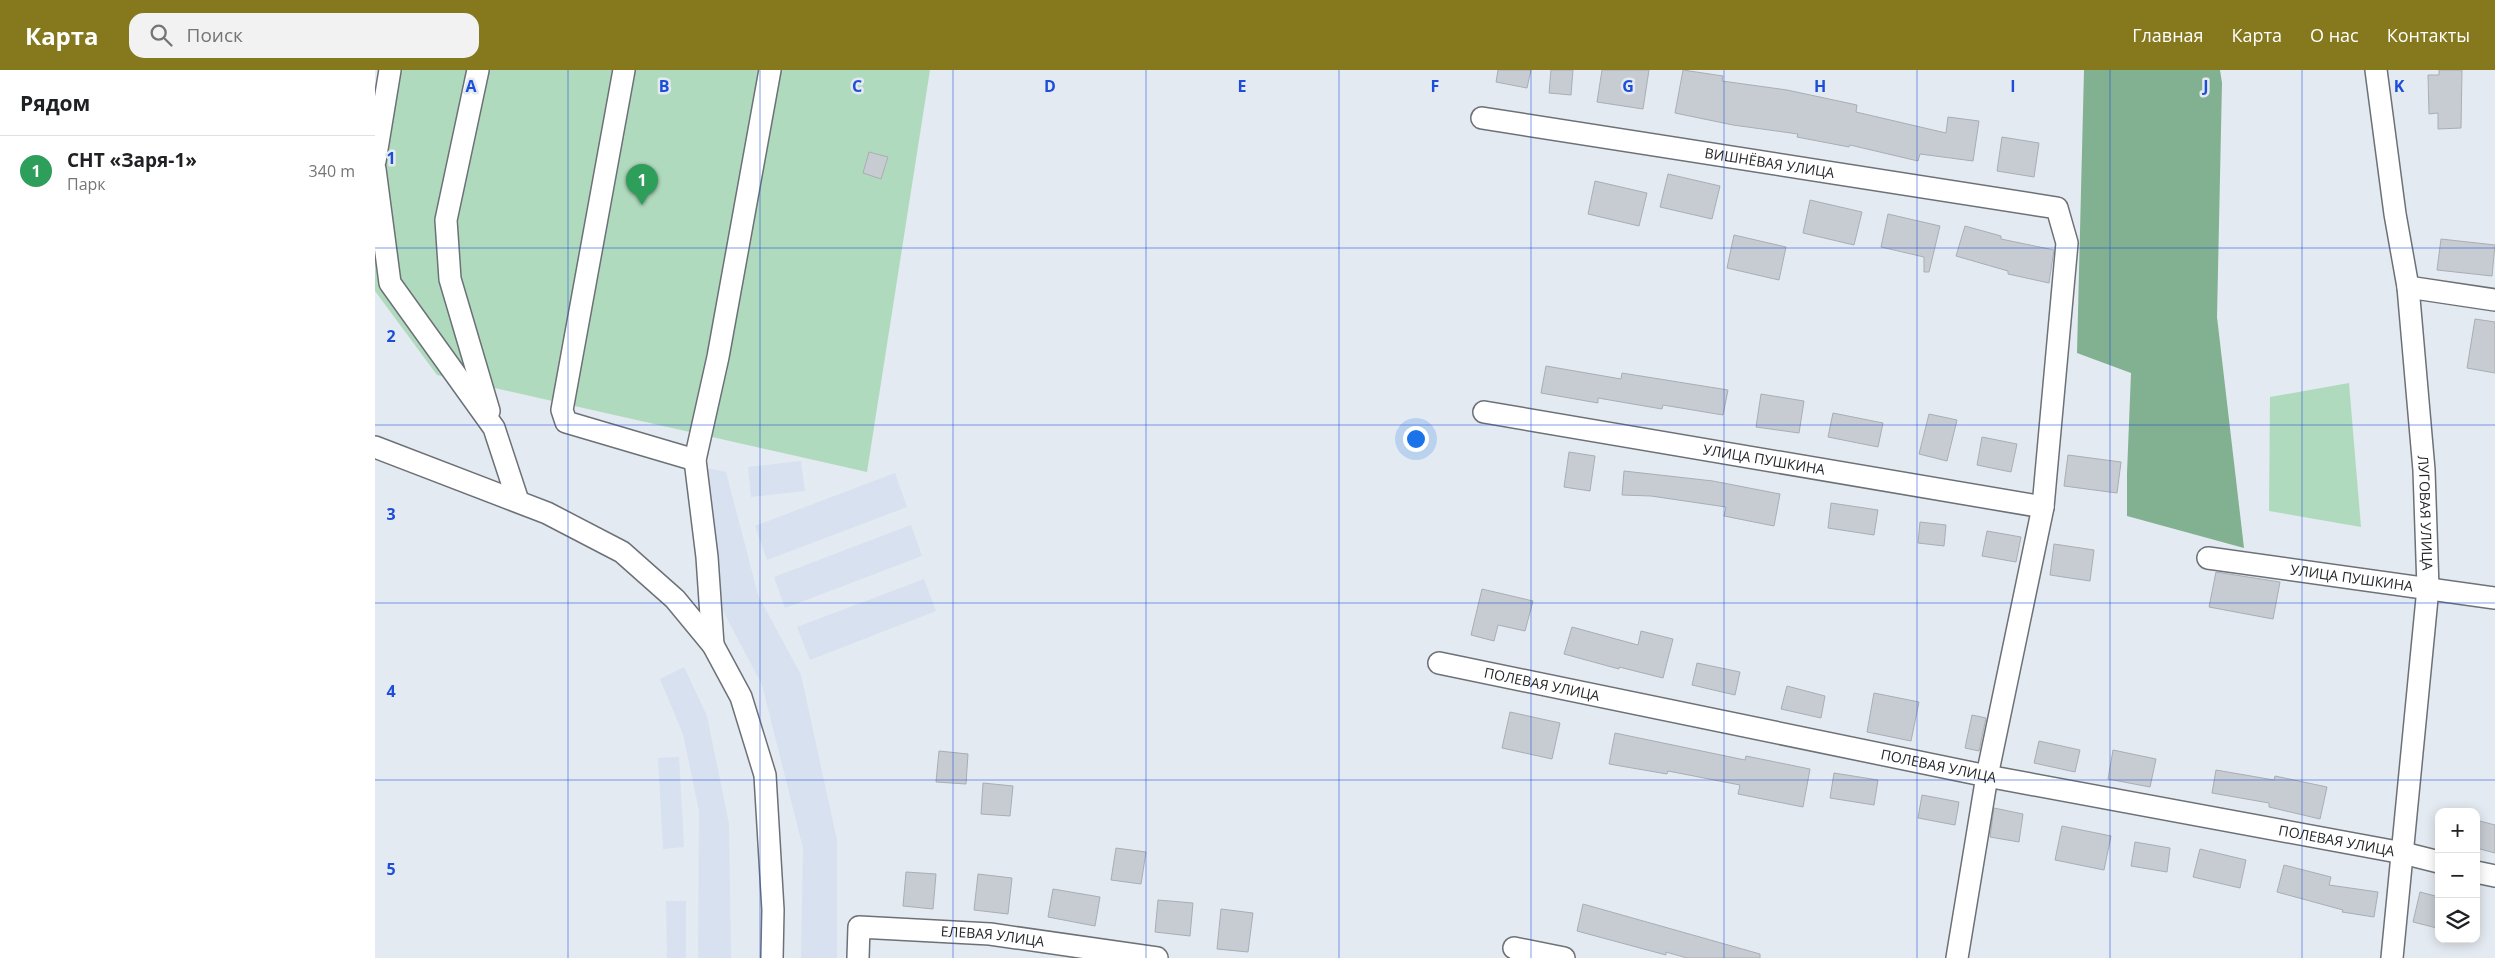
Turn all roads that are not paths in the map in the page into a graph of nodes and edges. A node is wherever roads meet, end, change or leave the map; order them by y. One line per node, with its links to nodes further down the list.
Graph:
1 (390, 70): 7 (street)
2 (478, 70): 12 (street)
3 (624, 70): 14 (street)
4 (771, 70): 14 (street)
5 (2376, 70): 9 (street, ЛУГОВАЯ УЛИЦА)
6 (1482, 118): 16 (street, ВИШНЁВАЯ УЛИЦА)
7 (375, 162)
8 (375, 169): 12 (street)
9 (2408, 287): 10 (street); 18 (street, ЛУГОВАЯ УЛИЦА)
10 (2495, 300)
11 (1484, 412): 16 (street, УЛИЦА ПУШКИНА)
12 (494, 428): 15 (street)
13 (375, 447): 15 (street)
14 (695, 460): 20 (street)
15 (517, 501): 20 (street)
16 (2043, 507): 22 (street)
17 (2208, 558): 18 (street, УЛИЦА ПУШКИНА)
18 (2428, 588): 19 (street, УЛИЦА ПУШКИНА); 23 (street, ЛУГОВАЯ УЛИЦА)
19 (2495, 598)
20 (713, 645): 28 (street)
21 (1439, 663): 22 (street, ПОЛЕВАЯ УЛИЦА)
22 (1987, 776): 23 (street, ПОЛЕВАЯ УЛИЦА); 32 (street)
23 (2403, 853): 24 (street, ПОЛЕВАЯ УЛИЦА); 33 (street, ЛУГОВАЯ УЛИЦА)
24 (2435, 861)
25 (2480, 873): 26 (street)
26 (2495, 876)
27 (1514, 948): 31 (street)
28 (772, 958)
29 (858, 958): 30 (street, ЕЛЕВАЯ УЛИЦА)
30 (1157, 958)
31 (1564, 958)
32 (1957, 958)
33 (2391, 958)

